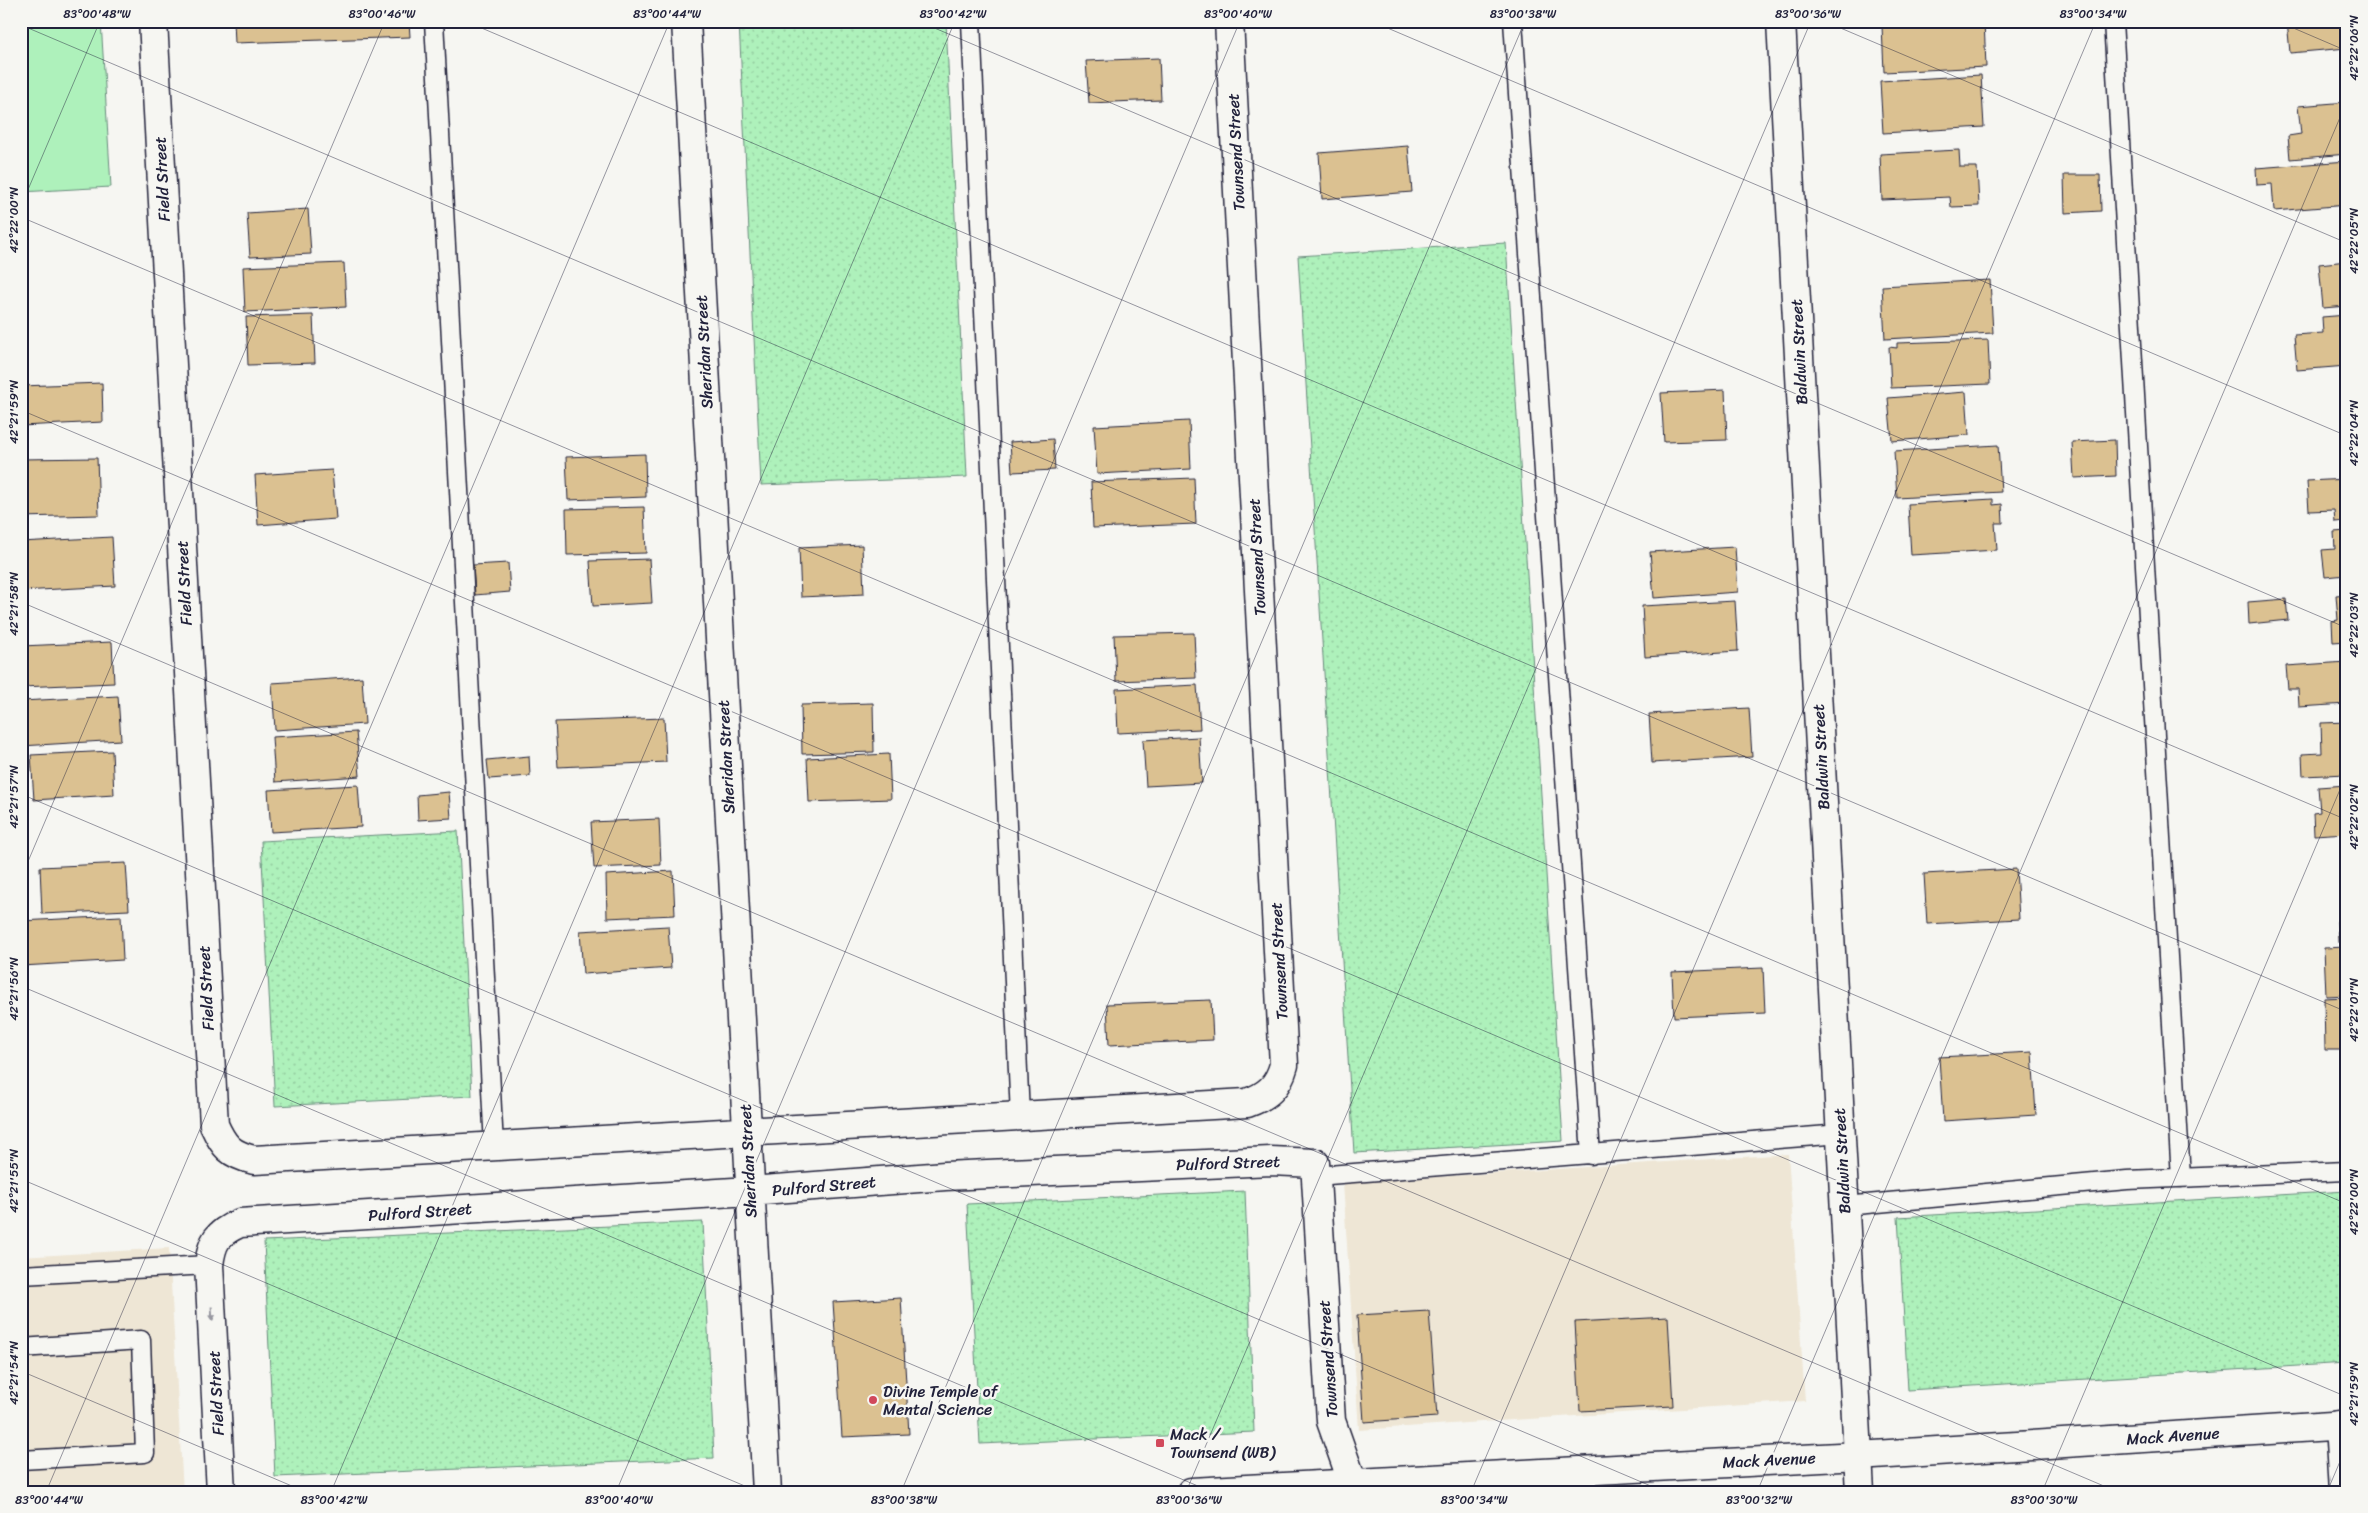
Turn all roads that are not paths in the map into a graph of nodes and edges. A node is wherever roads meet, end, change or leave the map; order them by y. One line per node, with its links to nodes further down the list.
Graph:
1 (153, 21): 12 (street, Field Street)
2 (434, 21): 12 (lane)
3 (686, 21): 10 (street, Sheridan Street)
4 (971, 21): 9 (lane)
5 (1229, 21): 9 (street, Townsend Street)
6 (1513, 21): 13 (lane)
7 (1781, 21): 11 (street, Baldwin Street)
8 (2113, 21): 16 (lane)
9 (1020, 1116): 10 (street)
10 (746, 1132): 12 (street); 17 (street, Sheridan Street)
11 (1841, 1134): 13 (lane); 18 (street, Baldwin Street)
12 (494, 1146)
13 (1591, 1155): 14 (lane)
14 (1316, 1170): 17 (street, Pulford Street); 25 (street, Townsend Street)
15 (2347, 1171): 16 (lane)
16 (2181, 1178): 18 (lane)
17 (750, 1191): 19 (street, Pulford Street); 27 (street, Sheridan Street)
18 (1845, 1206): 23 (street, Baldwin Street)
19 (209, 1265): 20 (lane); 26 (street, Field Street, one-way to 26)
20 (21, 1275)
21 (21, 1348): 24 (lane)
22 (2343, 1425): 23 (street, Mack Avenue); 30 (street)
23 (1858, 1456): 25 (street, Mack Avenue); 29 (street, Baldwin Street)
24 (21, 1460)
25 (1354, 1487): 28 (street, Mack Avenue)
26 (221, 1492)
27 (767, 1492)
28 (1191, 1492)
29 (1860, 1492)
30 (2343, 1492)

